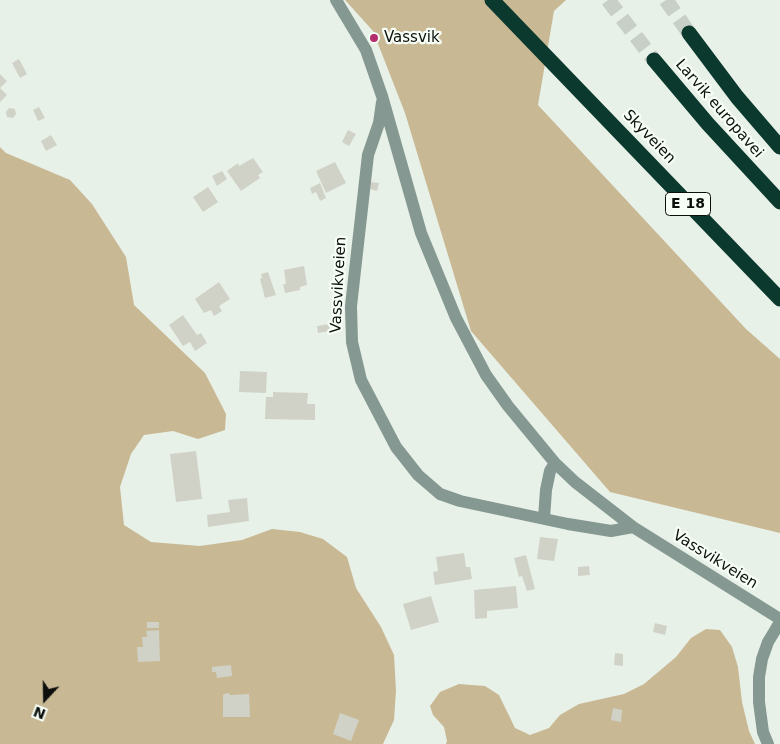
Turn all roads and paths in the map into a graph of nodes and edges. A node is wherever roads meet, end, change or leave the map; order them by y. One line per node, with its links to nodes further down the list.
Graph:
1 (336, 0): 5 (street, Vassvikveien)
2 (492, 0): 8 (highway, Skyveien / E 18)
3 (689, 33): 6 (highway, Larvik europavei)
4 (654, 60): 7 (highway, Larvik europavei)
5 (382, 96): 9 (street, Vassvikveien); 10 (street, Vassvikveien)
6 (780, 147)
7 (780, 202)
8 (780, 299)
9 (555, 464): 10 (street); 11 (street, Vassvikveien)
10 (544, 518): 11 (street, Vassvikveien)
11 (633, 527): 12 (street, Vassvikveien)
12 (780, 621): 13 (street)
13 (768, 744)

